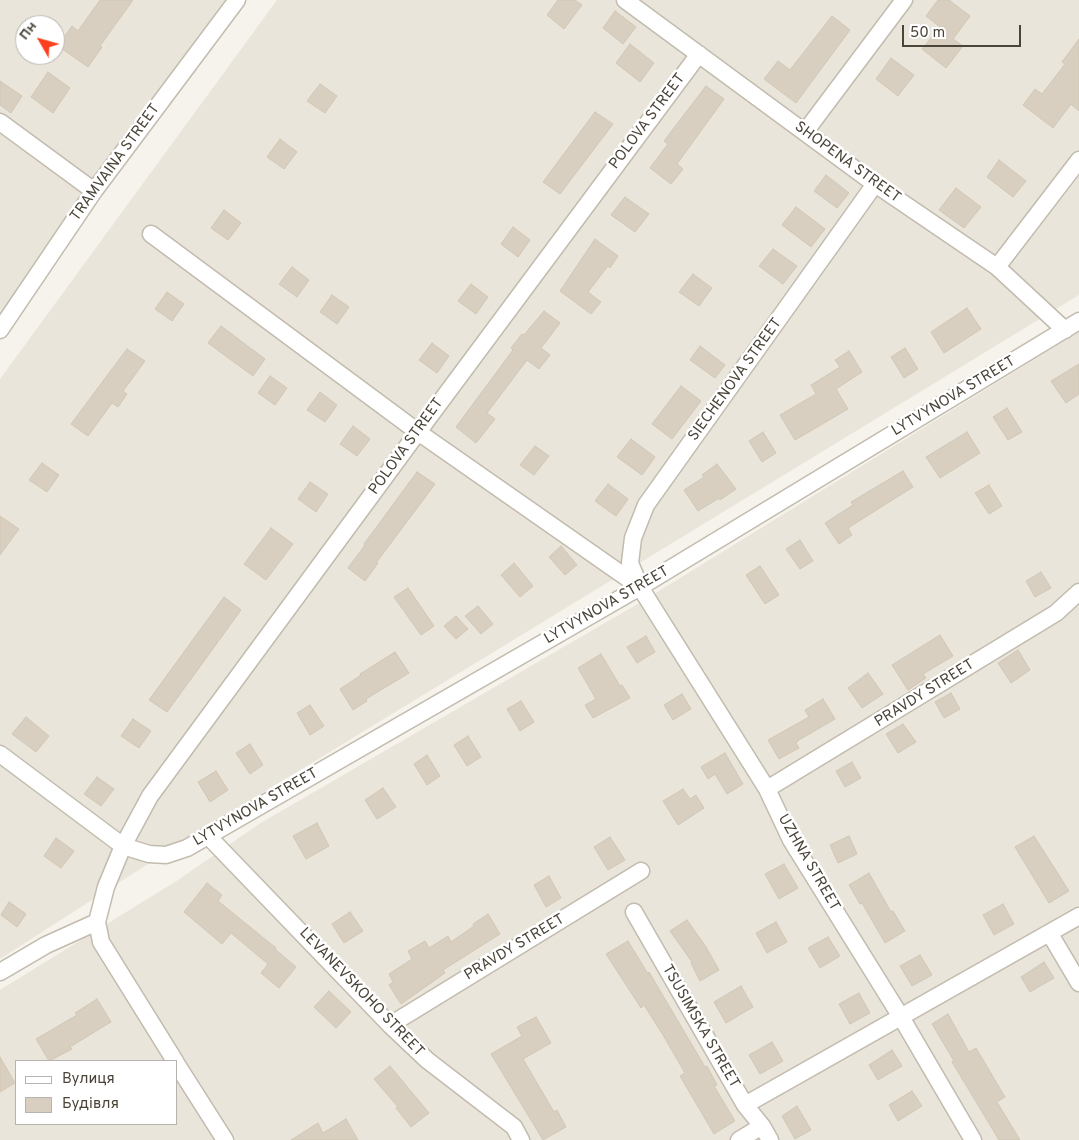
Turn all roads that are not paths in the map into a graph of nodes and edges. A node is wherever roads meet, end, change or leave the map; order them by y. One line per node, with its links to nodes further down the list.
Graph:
1 (238, 0): 9 (street, TRAMVAINA STREET)
2 (626, 0): 4 (street, SHOPENA STREET)
3 (904, 0): 6 (street)
4 (699, 54): 6 (street, SHOPENA STREET); 14 (street, POLOVA STREET)
5 (0, 122): 9 (street)
6 (805, 132): 8 (street, SHOPENA STREET)
7 (1079, 160): 11 (street)
8 (875, 184): 11 (street, SHOPENA STREET); 15 (street, SIECHENOVA STREET)
9 (94, 191): 13 (street, TRAMVAINA STREET)
10 (151, 234): 14 (street)
11 (997, 267): 12 (street, SHOPENA STREET)
12 (1072, 325): 15 (street, LYTVYNOVA STREET)
13 (0, 330)
14 (418, 432): 15 (street); 20 (street, POLOVA STREET)
15 (640, 587): 18 (street, UZHNA STREET); 19 (street, LYTVYNOVA STREET)
16 (1079, 592): 18 (street, PRAVDY STREET)
17 (0, 754): 20 (street, LYTVYNOVA STREET)
18 (767, 789): 28 (street, UZHNA STREET)
19 (208, 836): 20 (street, LYTVYNOVA STREET); 29 (street, LEVANEVSKOHO STREET)
20 (123, 846): 24 (street, POLOVA STREET)
21 (641, 871): 29 (street, PRAVDY STREET)
22 (634, 912): 32 (street, TSUSIMSKA STREET)
23 (1079, 916): 25 (street)
24 (97, 922): 26 (street); 30 (street)
25 (1050, 934): 27 (street); 28 (street)
26 (0, 972)
27 (1079, 983)
28 (900, 1017): 32 (street); 37 (street, UZHNA STREET)
29 (390, 1024): 35 (street, LEVANEVSKOHO STREET)
30 (175, 1060)
31 (178, 1065): 34 (street)
32 (745, 1106): 33 (street, TSUSIMSKA STREET)
33 (766, 1133): 36 (street)
34 (225, 1140)
35 (521, 1140)
36 (739, 1140)
37 (973, 1140)

